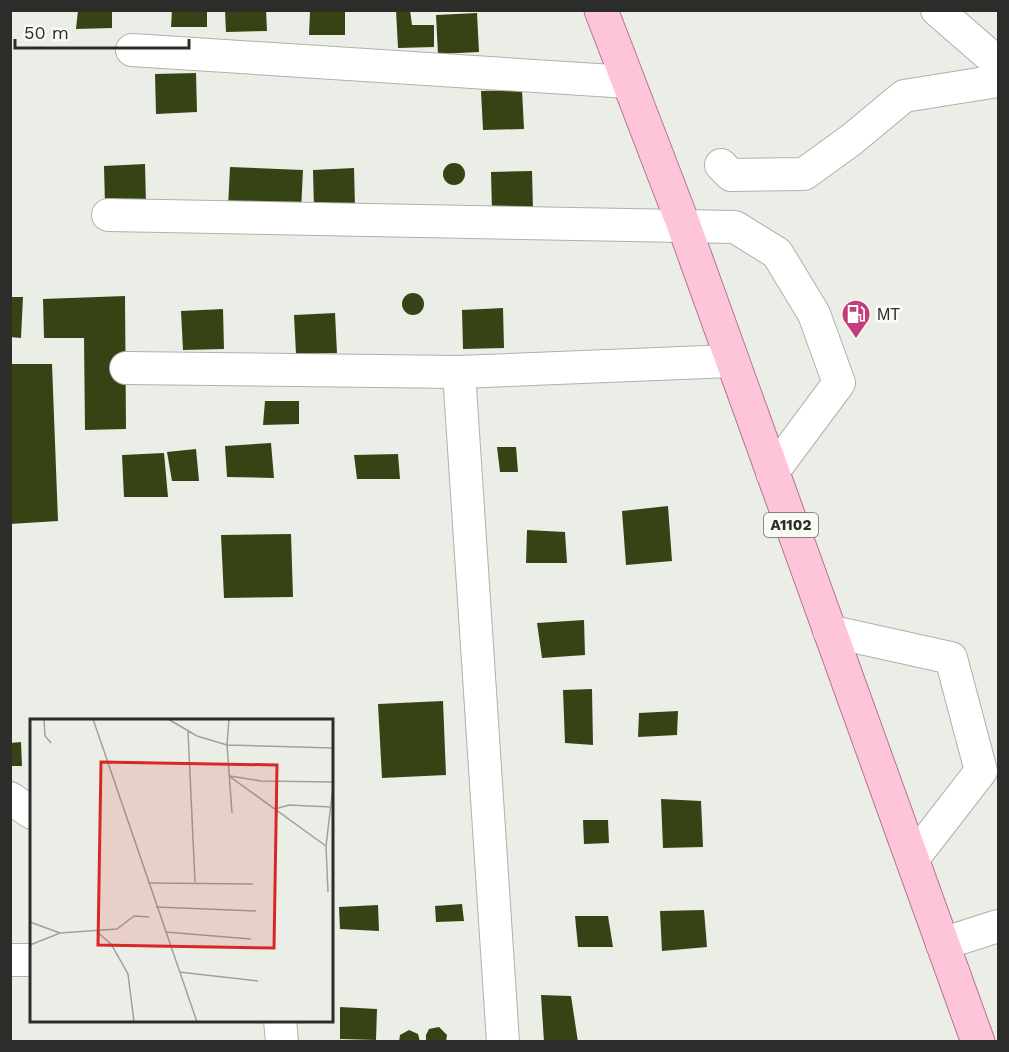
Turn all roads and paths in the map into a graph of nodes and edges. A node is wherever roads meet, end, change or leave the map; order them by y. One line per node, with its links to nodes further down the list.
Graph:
1 (937, 10): 4 (street)
2 (611, 17): 6 (main road, A1102)
3 (132, 50): 6 (street)
4 (999, 63)
5 (999, 81): 7 (street)
6 (628, 82): 9 (main road, A1102)
7 (721, 165)
8 (108, 215): 9 (street)
9 (684, 226): 10 (main road, A1102); 13 (street)
10 (731, 361): 12 (street); 13 (main road, A1102)
11 (126, 368): 12 (street)
12 (459, 372): 24 (street)
13 (772, 473): 14 (main road, A1102)
14 (830, 632): 17 (main road, A1102); 17 (street)
15 (10, 798): 16 (street)
16 (30, 812)
17 (912, 860): 19 (main road, A1102)
18 (999, 926): 19 (street)
19 (942, 944): 25 (main road, A1102)
20 (10, 960): 21 (street)
21 (30, 960)
22 (280, 1022): 23 (street)
23 (282, 1041)
24 (503, 1041)
25 (978, 1041)

